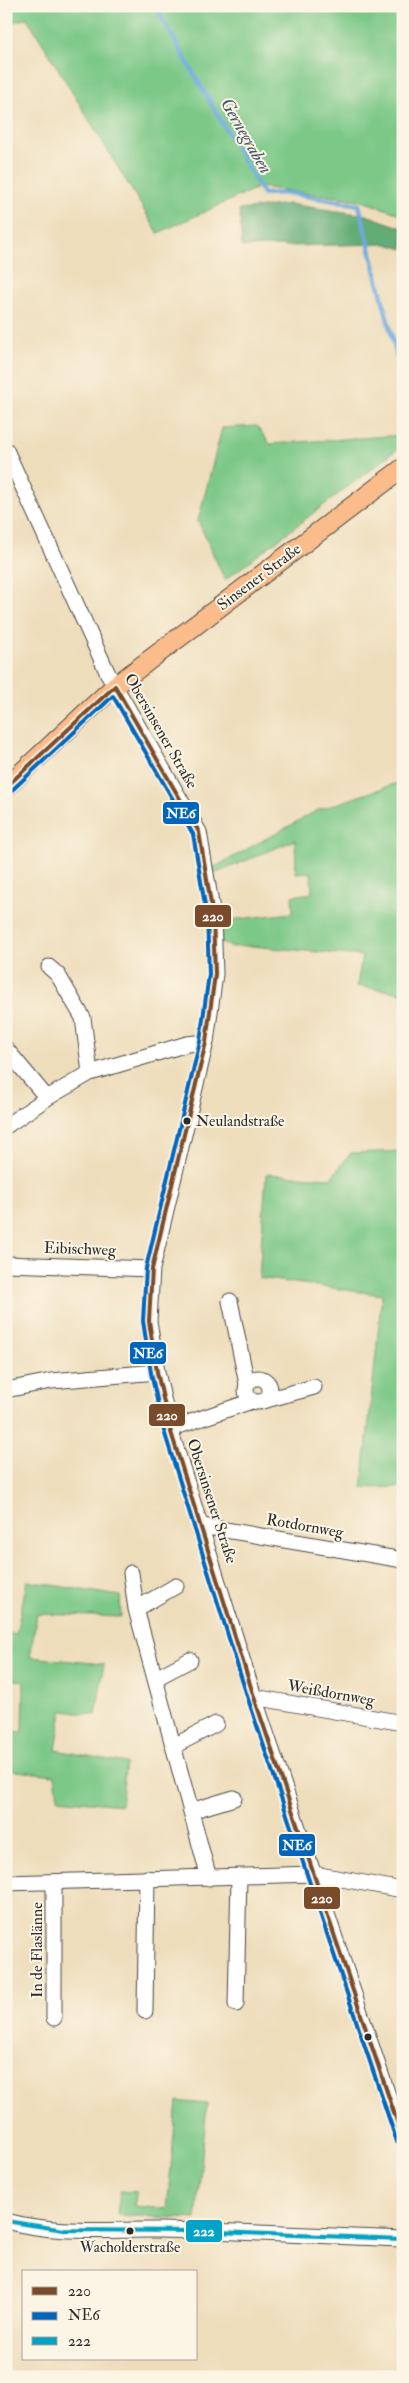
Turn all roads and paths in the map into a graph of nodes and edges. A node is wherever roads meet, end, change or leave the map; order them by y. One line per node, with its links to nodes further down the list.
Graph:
1 (6, 450): 3 (street, Obersinsener Straße)
2 (403, 468): 3 (main road, Sinsener Straße)
3 (115, 686): 4 (main road, Sinsener Straße); 6 (street, Obersinsener Straße)
4 (6, 787)
5 (49, 967): 8 (street)
6 (206, 1042): 8 (street); 12 (street, Obersinsener Straße)
7 (6, 1049): 9 (street)
8 (90, 1073): 9 (street)
9 (47, 1098): 10 (street)
10 (6, 1126)
11 (6, 1264): 12 (street, Eibischweg)
12 (152, 1269): 14 (street, Obersinsener Straße)
13 (230, 1301): 15 (street)
14 (156, 1372): 17 (street); 19 (street, Obersinsener Straße)
15 (247, 1384): 18 (street); 18 (street)
16 (314, 1387): 18 (street)
17 (6, 1390)
18 (259, 1400): 19 (street)
19 (170, 1429): 20 (street, Obersinsener Straße)
20 (202, 1526): 21 (street, Rotdornweg); 27 (street, Obersinsener Straße)
21 (403, 1560)
22 (131, 1573): 24 (street)
23 (176, 1586): 24 (street)
24 (136, 1609): 26 (street)
25 (190, 1660): 26 (street)
26 (156, 1678): 30 (street)
27 (254, 1697): 28 (street, Weißdornweg); 33 (street, Obersinsener Straße)
28 (403, 1723)
29 (216, 1724): 30 (street)
30 (174, 1746): 32 (street)
31 (234, 1798): 32 (street)
32 (191, 1811): 36 (street)
33 (314, 1874): 34 (street, In de Flaslänne); 39 (street); 43 (street, Obersinsener Straße)
34 (239, 1876): 36 (street, In de Flaslänne); 40 (street)
35 (147, 1878): 36 (street, In de Flaslänne); 37 (street, In de Flaslänne); 41 (street)
36 (209, 1878)
37 (54, 1882): 38 (street, In de Flaslänne); 42 (street, In de Flaslänne)
38 (6, 1883)
39 (403, 1890)
40 (236, 2004)
41 (145, 2011)
42 (54, 2018)
43 (403, 2140)
44 (6, 2221): 45 (street)
45 (403, 2238)

